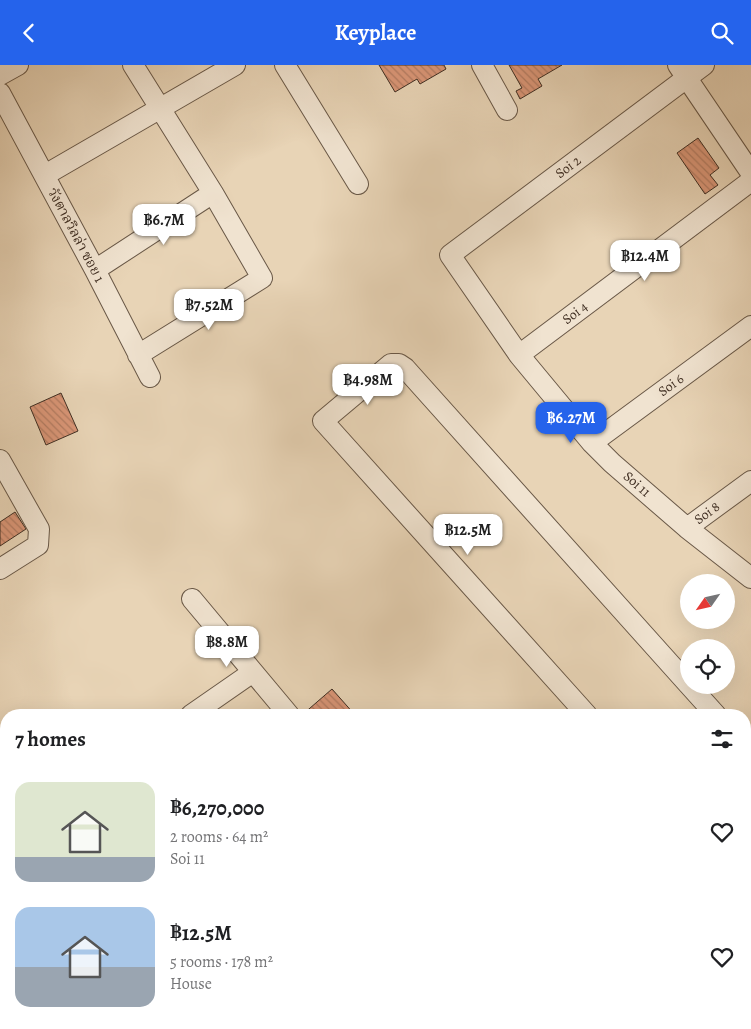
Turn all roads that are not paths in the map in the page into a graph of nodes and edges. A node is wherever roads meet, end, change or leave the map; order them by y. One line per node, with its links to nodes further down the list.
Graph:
1 (18, 65): 8 (street)
2 (133, 65): 10 (street)
3 (235, 65): 10 (street)
4 (285, 65): 15 (street)
5 (482, 65): 11 (street)
6 (704, 65): 7 (street, Soi 2)
7 (682, 72): 12 (street); 17 (street, Soi 2)
8 (0, 75)
9 (0, 93): 13 (street, วังตาลวิลล่า ซอย 1)
10 (160, 109): 13 (street); 16 (street)
11 (507, 110)
12 (751, 173)
13 (45, 175): 18 (street, วังตาลวิลล่า ซอย 1)
14 (751, 181): 21 (street, Soi 4)
15 (358, 184)
16 (213, 193): 18 (street); 20 (street)
17 (450, 255): 21 (street, Soi 11)
18 (95, 270): 20 (street, วังตาลวิลล่า ซอย 1)
19 (751, 327): 23 (street, Soi 6)
20 (138, 355): 22 (street, วังตาลวิลล่า ซอย 1)
21 (519, 355): 23 (street, Soi 11)
22 (150, 377)
23 (592, 443): 26 (street, Soi 11)
24 (0, 460): 27 (street)
25 (751, 481): 26 (street, Soi 8)
26 (687, 528): 28 (street, Soi 11)
27 (0, 569)
28 (751, 577)
29 (192, 599): 30 (street)
30 (253, 672): 33 (street); 34 (street)
31 (680, 675): 35 (street)
32 (697, 694): 36 (street)
33 (200, 709)
34 (284, 709)
35 (582, 709)
36 (711, 709)

